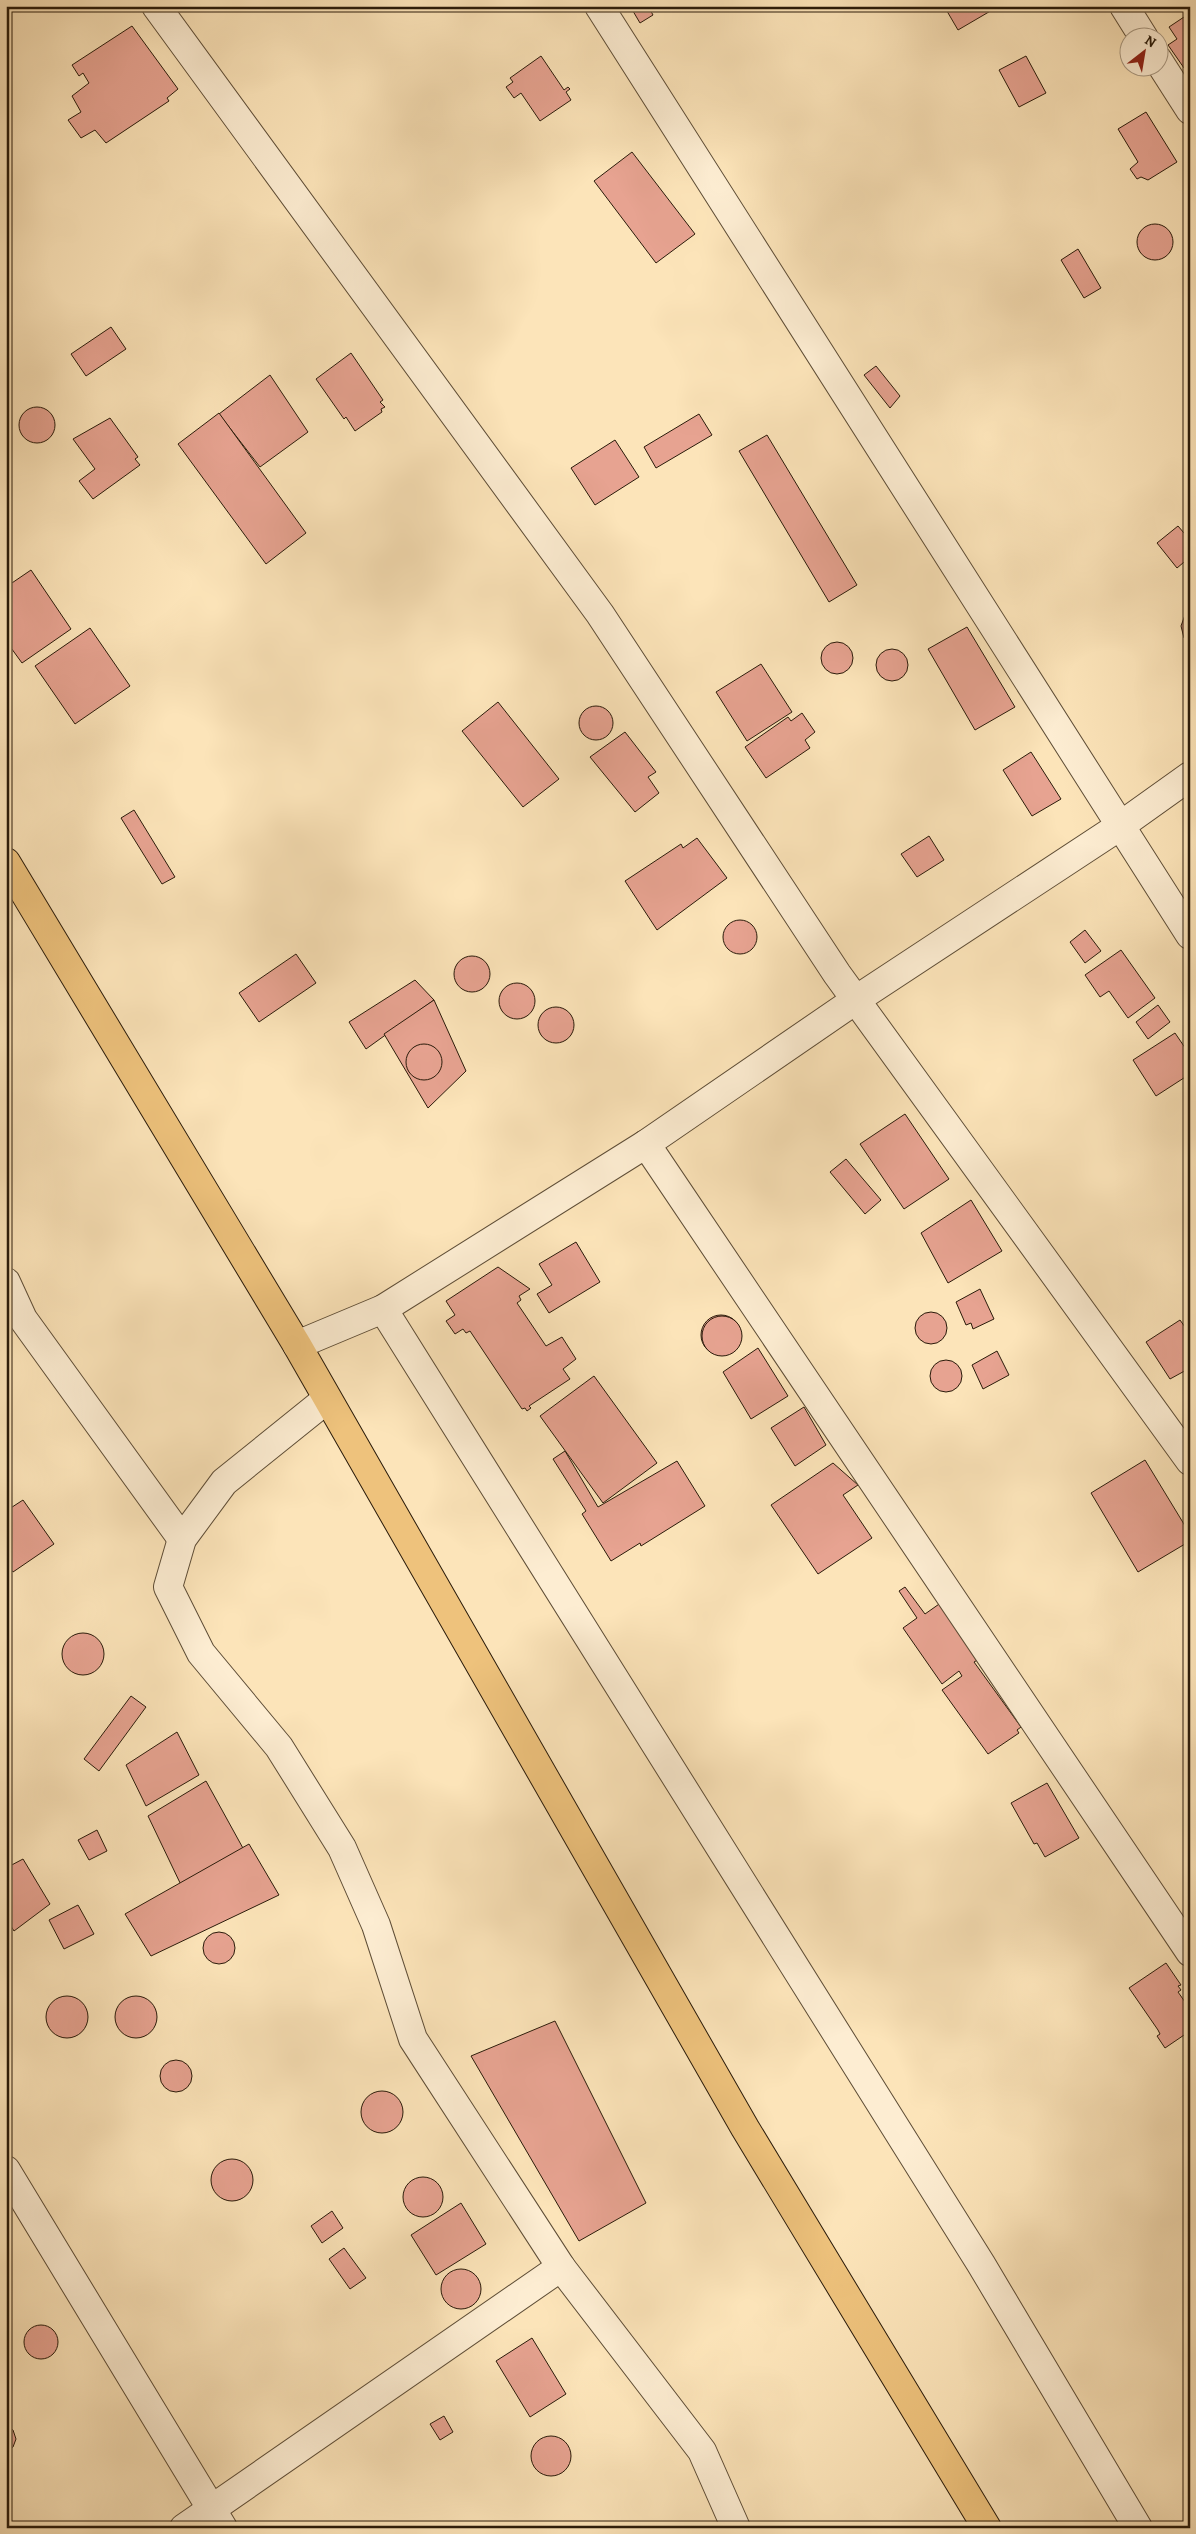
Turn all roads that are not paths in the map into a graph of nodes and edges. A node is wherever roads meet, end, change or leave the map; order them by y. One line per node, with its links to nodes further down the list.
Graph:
1 (156, 6): 11 (street)
2 (598, 6): 8 (street)
3 (1124, 6): 4 (street)
4 (1138, 28)
5 (1168, 76): 6 (street)
6 (1190, 110)
7 (1190, 776): 8 (street)
8 (1120, 826): 10 (street); 11 (street)
9 (6, 862): 15 (main road)
10 (1190, 935)
11 (857, 999): 12 (street); 17 (street)
12 (646, 1144): 14 (street); 19 (street)
13 (6, 1282): 18 (street)
14 (382, 1309): 15 (street); 26 (street)
15 (296, 1345): 16 (main road)
16 (327, 1399): 18 (street); 25 (main road)
17 (1190, 1461)
18 (182, 1540): 21 (street)
19 (1190, 1952)
20 (6, 2170): 22 (street)
21 (562, 2267): 22 (street); 24 (street)
22 (218, 2519): 23 (street)
23 (184, 2528)
24 (736, 2528)
25 (987, 2528)
26 (1138, 2528)

